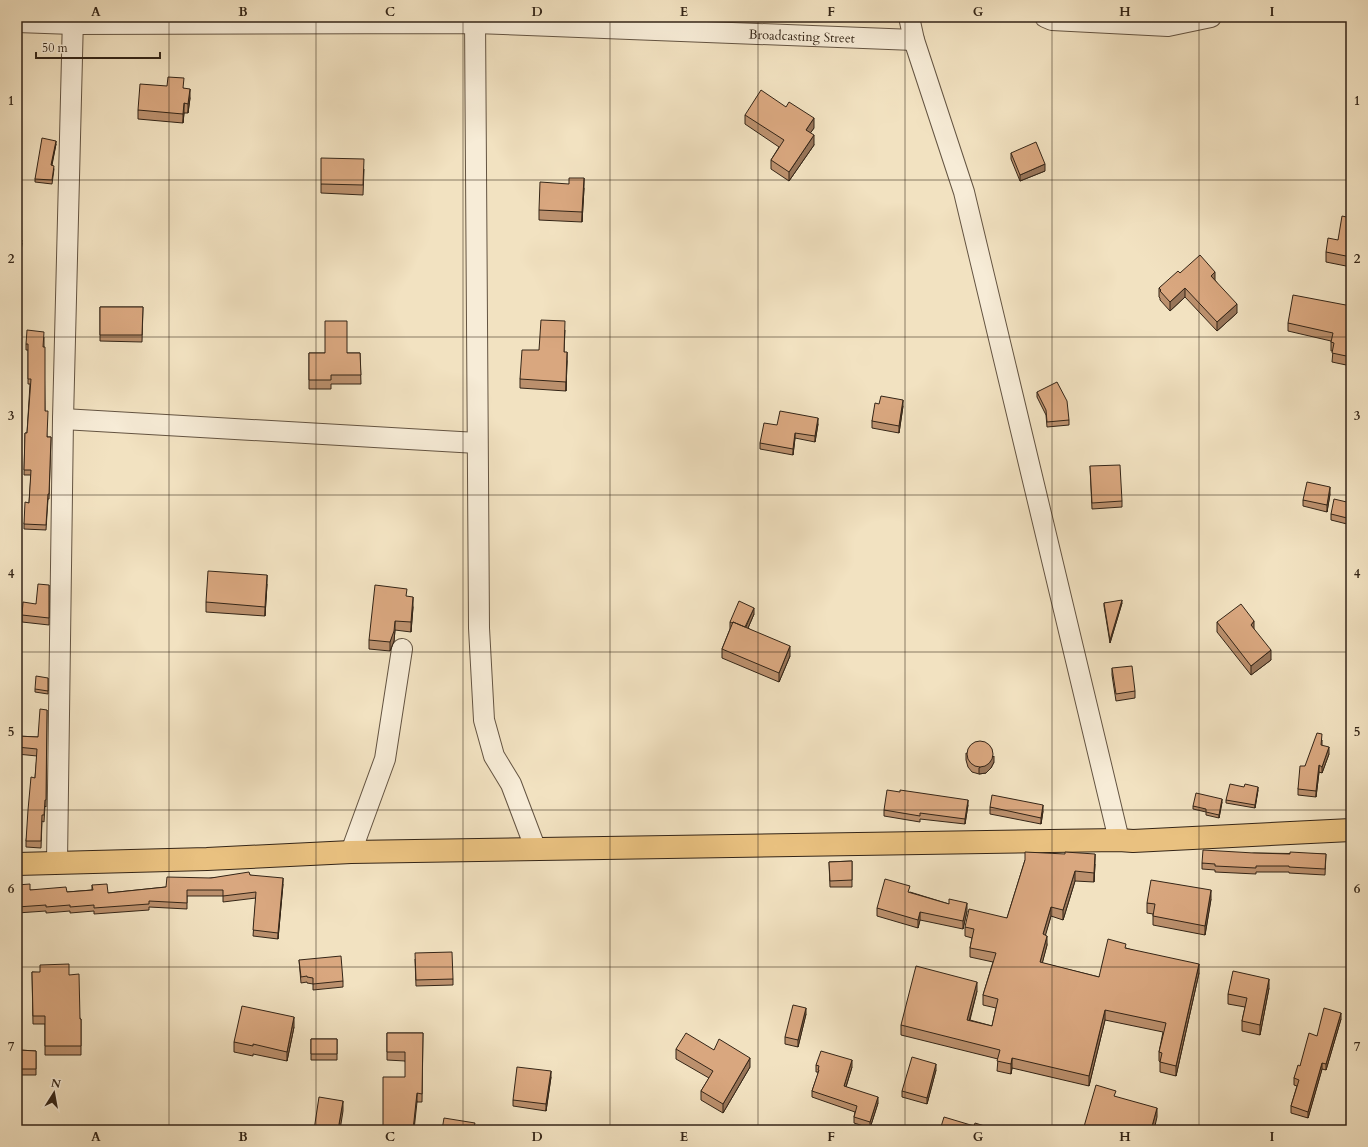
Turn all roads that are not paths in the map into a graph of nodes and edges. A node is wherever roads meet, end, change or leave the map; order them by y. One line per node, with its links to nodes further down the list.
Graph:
1 (909, 17): 7 (street)
2 (1045, 17): 3 (street)
3 (1211, 17)
4 (73, 20): 5 (street, Broadcasting Street); 6 (street, Broadcasting Street); 8 (street)
5 (475, 20): 7 (street, Broadcasting Street); 9 (street)
6 (17, 22)
7 (914, 40): 12 (street)
8 (63, 419): 9 (street); 15 (street)
9 (477, 443): 13 (street)
10 (402, 649): 14 (street)
11 (1351, 830): 12 (main road)
12 (1118, 840): 13 (main road)
13 (536, 850): 14 (main road)
14 (351, 852): 15 (main road)
15 (57, 862): 16 (main road)
16 (17, 864)

